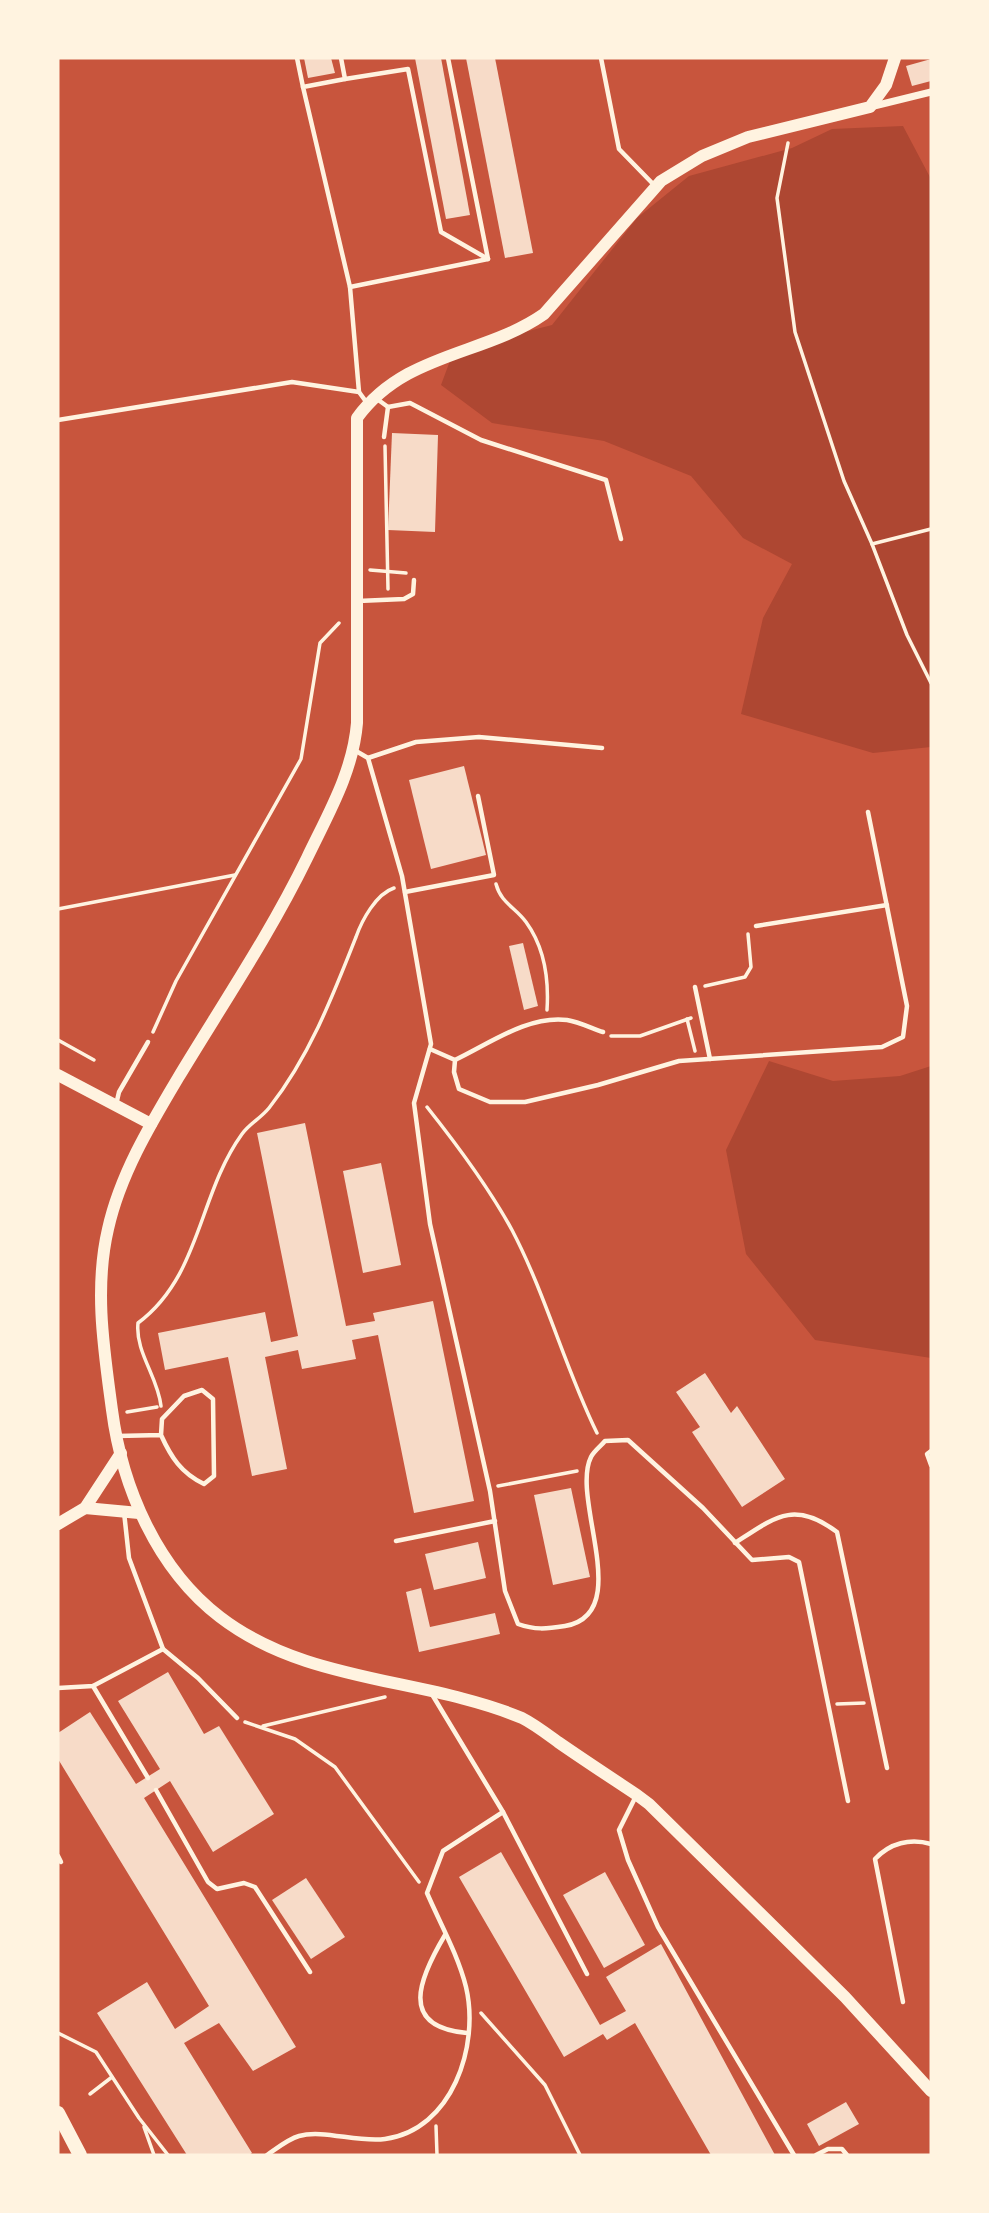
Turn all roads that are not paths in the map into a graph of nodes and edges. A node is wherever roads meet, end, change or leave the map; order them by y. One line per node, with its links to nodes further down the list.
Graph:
1 (297, 58): 7 (lane)
2 (341, 58): 6 (lane)
3 (448, 58): 11 (lane)
4 (601, 58): 10 (lane)
5 (895, 58): 9 (street)
6 (345, 79): 7 (lane); 11 (lane)
7 (303, 87): 12 (lane)
8 (931, 92): 9 (street)
9 (870, 107): 10 (street)
10 (656, 186): 14 (street)
11 (488, 259): 12 (lane)
12 (350, 287): 13 (lane)
13 (359, 392): 14 (lane); 16 (lane)
14 (371, 400): 15 (lane); 20 (street)
15 (388, 407): 17 (lane); 18 (lane)
16 (58, 420)
17 (384, 437)
18 (621, 539)
19 (414, 580): 20 (lane)
20 (357, 601): 22 (street)
21 (602, 748): 23 (lane)
22 (355, 750): 23 (lane); 37 (street)
23 (368, 758): 26 (lane)
24 (478, 796): 26 (lane)
25 (869, 812): 27 (lane)
26 (405, 892): 32 (lane)
27 (887, 905): 28 (lane); 33 (lane)
28 (756, 926)
29 (695, 988): 33 (lane)
30 (603, 1032): 34 (lane)
31 (148, 1042): 36 (lane)
32 (430, 1049): 34 (lane); 46 (lane)
33 (710, 1059): 34 (lane)
34 (455, 1060)
35 (58, 1075): 36 (street)
36 (116, 1106): 37 (street)
37 (151, 1124): 39 (street)
38 (161, 1434): 38 (lane); 39 (lane)
39 (116, 1436): 41 (street)
40 (931, 1451): 42 (lane)
41 (121, 1453): 43 (street); 45 (street)
42 (931, 1465)
43 (85, 1508): 44 (street); 47 (street)
44 (124, 1512): 45 (street); 50 (lane)
45 (139, 1513): 53 (street)
46 (495, 1521): 48 (lane); 49 (lane)
47 (58, 1524)
48 (396, 1541)
49 (735, 1543): 55 (lane); 59 (lane)
50 (163, 1649): 51 (lane); 54 (lane)
51 (93, 1686): 52 (lane); 56 (lane)
52 (58, 1688)
53 (429, 1689): 58 (street); 60 (lane)
54 (237, 1718)
55 (887, 1768)
56 (148, 1778)
57 (156, 1790): 65 (lane)
58 (637, 1795): 69 (street); 73 (lane)
59 (848, 1801)
60 (503, 1812): 64 (lane); 66 (lane)
61 (931, 1844): 67 (lane)
62 (58, 1856): 63 (lane)
63 (61, 1862)
64 (445, 1934): 68 (lane); 68 (lane)
65 (310, 1972)
66 (587, 1974)
67 (903, 2002)
68 (467, 2033): 72 (lane)
69 (931, 2091)
70 (58, 2113): 71 (main road)
71 (80, 2155)
72 (267, 2155)
73 (794, 2155)
74 (816, 2155): 75 (lane)
75 (847, 2155)

